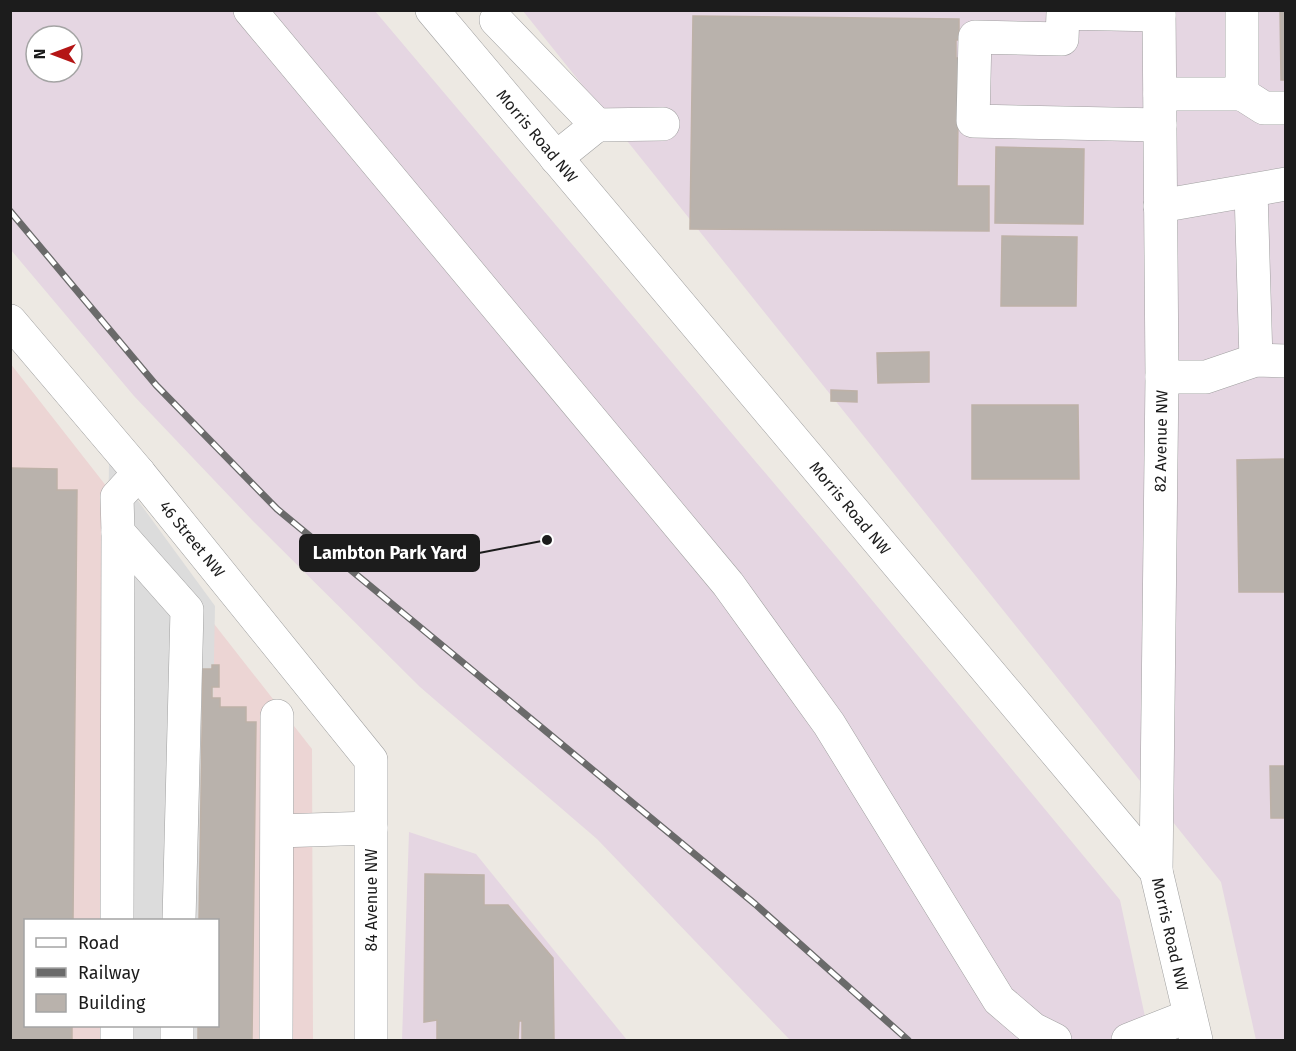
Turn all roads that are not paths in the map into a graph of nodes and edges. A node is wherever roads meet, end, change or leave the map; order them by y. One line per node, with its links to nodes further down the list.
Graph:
1 (250, 10): 32 (street)
2 (432, 10): 7 (street, Morris Road NW)
3 (1242, 10): 8 (street)
4 (1063, 12): 5 (street); 10 (street)
5 (1159, 13): 10 (street, 82 Avenue NW)
6 (499, 15): 7 (street); 12 (street)
7 (464, 48): 13 (street, Morris Road NW)
8 (1242, 94): 9 (street); 10 (street)
9 (1286, 108)
10 (1160, 109): 16 (street, 82 Avenue NW)
11 (663, 124): 12 (street)
12 (597, 125): 13 (street)
13 (556, 158): 26 (street, Morris Road NW)
14 (1286, 184): 15 (street)
15 (1251, 191): 16 (street); 18 (street)
16 (1160, 206): 19 (street, 82 Avenue NW)
17 (10, 321): 20 (street, 46 Street NW)
18 (1271, 361): 19 (street)
19 (1162, 377): 26 (street, 82 Avenue NW)
20 (139, 473): 21 (street); 23 (street, 46 Street NW)
21 (118, 531): 27 (street); 28 (street)
22 (277, 716): 25 (street)
23 (371, 760): 24 (street, 84 Avenue NW)
24 (371, 828): 25 (street); 31 (street, 84 Avenue NW)
25 (278, 831): 30 (street)
26 (1156, 871): 29 (street, Morris Road NW)
27 (117, 919)
28 (179, 919)
29 (1193, 1028): 33 (street)
30 (276, 1041)
31 (371, 1041)
32 (1055, 1041)
33 (1128, 1041)

